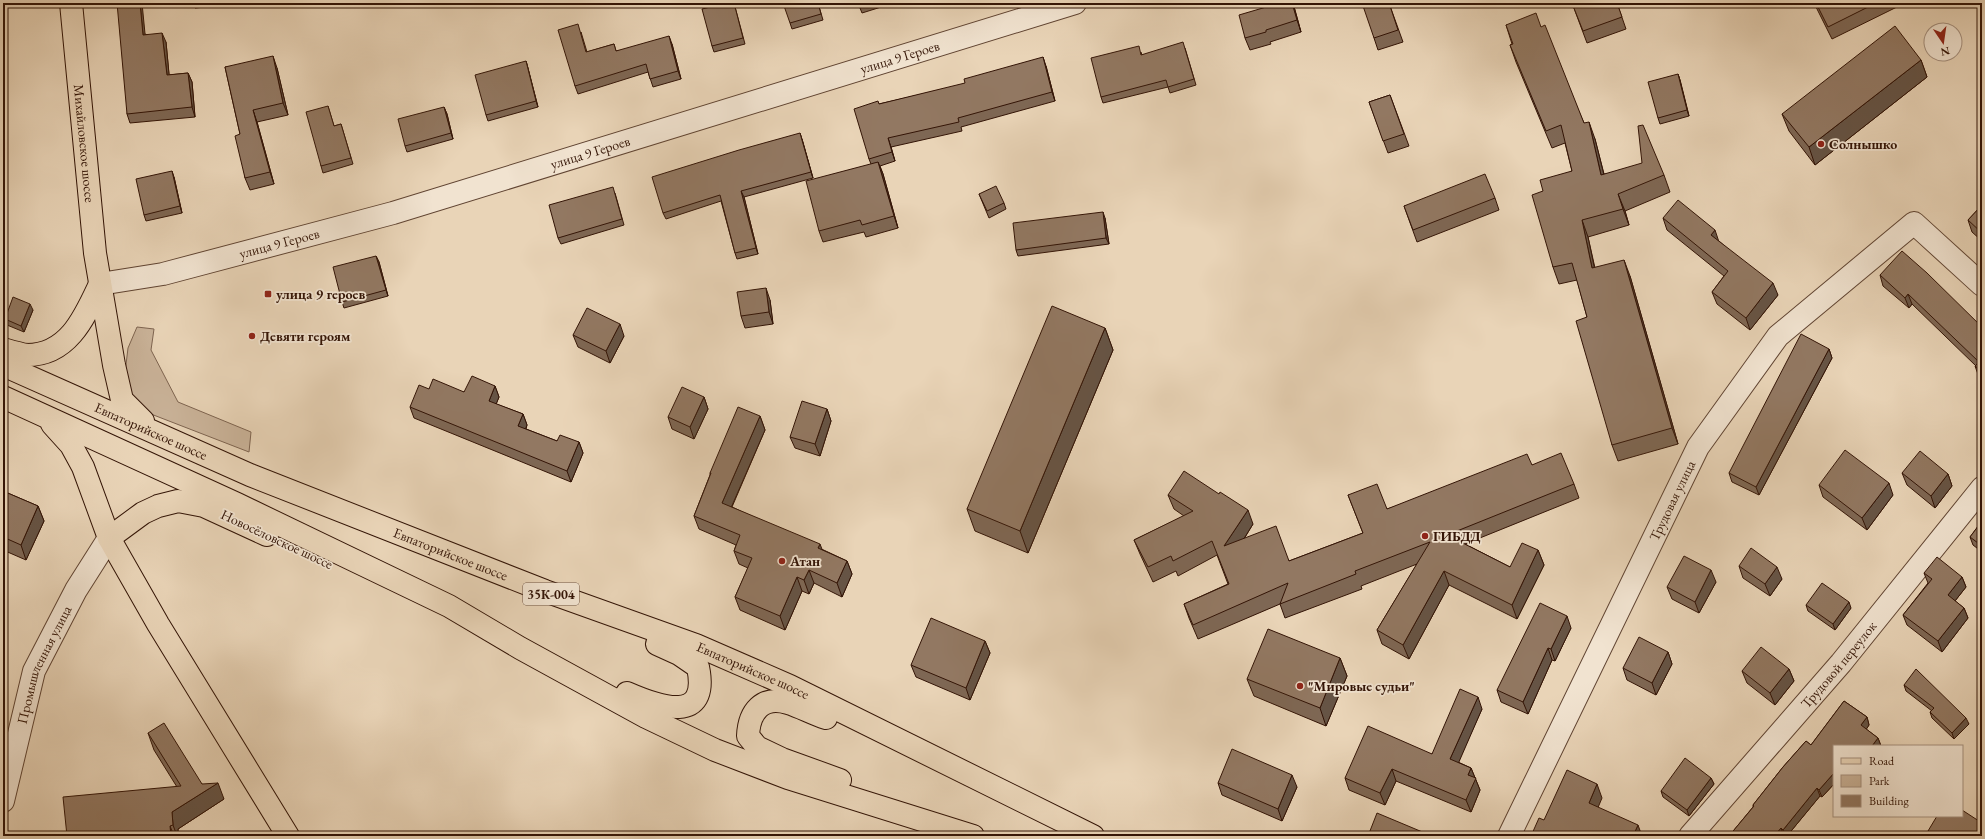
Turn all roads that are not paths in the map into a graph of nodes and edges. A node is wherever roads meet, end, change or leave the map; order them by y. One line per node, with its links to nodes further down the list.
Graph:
1 (71, 3): 3 (main road, Михайловское шоссе)
2 (1075, 3): 3 (street, улица 9 Героев)
3 (100, 284): 5 (main road); 9 (main road, Михайловское шоссе)
4 (1982, 285): 21 (street, Трудовая улица)
5 (3, 349)
6 (3, 365): 9 (main road, Евпаторийское шоссе / 35К-004)
7 (3, 397): 8 (main road)
8 (44, 416): 11 (main road); 13 (main road)
9 (154, 432): 12 (main road, Евпаторийское шоссе / 35К-004)
10 (1982, 488): 22 (street, Трудовой переулок)
11 (109, 538): 13 (main road, Новосёловское шоссе); 16 (street, Промышленная улица); 18 (main road)
12 (561, 597): 14 (main road); 15 (main road, Евпаторийское шоссе / 35К-004)
13 (449, 606): 14 (main road)
14 (520, 648): 17 (main road)
15 (855, 718): 17 (main road); 20 (main road, Евпаторийское шоссе / 35К-004)
16 (3, 801)
17 (895, 811): 19 (main road)
18 (288, 836)
19 (973, 836)
20 (1093, 836)
21 (1509, 836)
22 (1690, 836)

